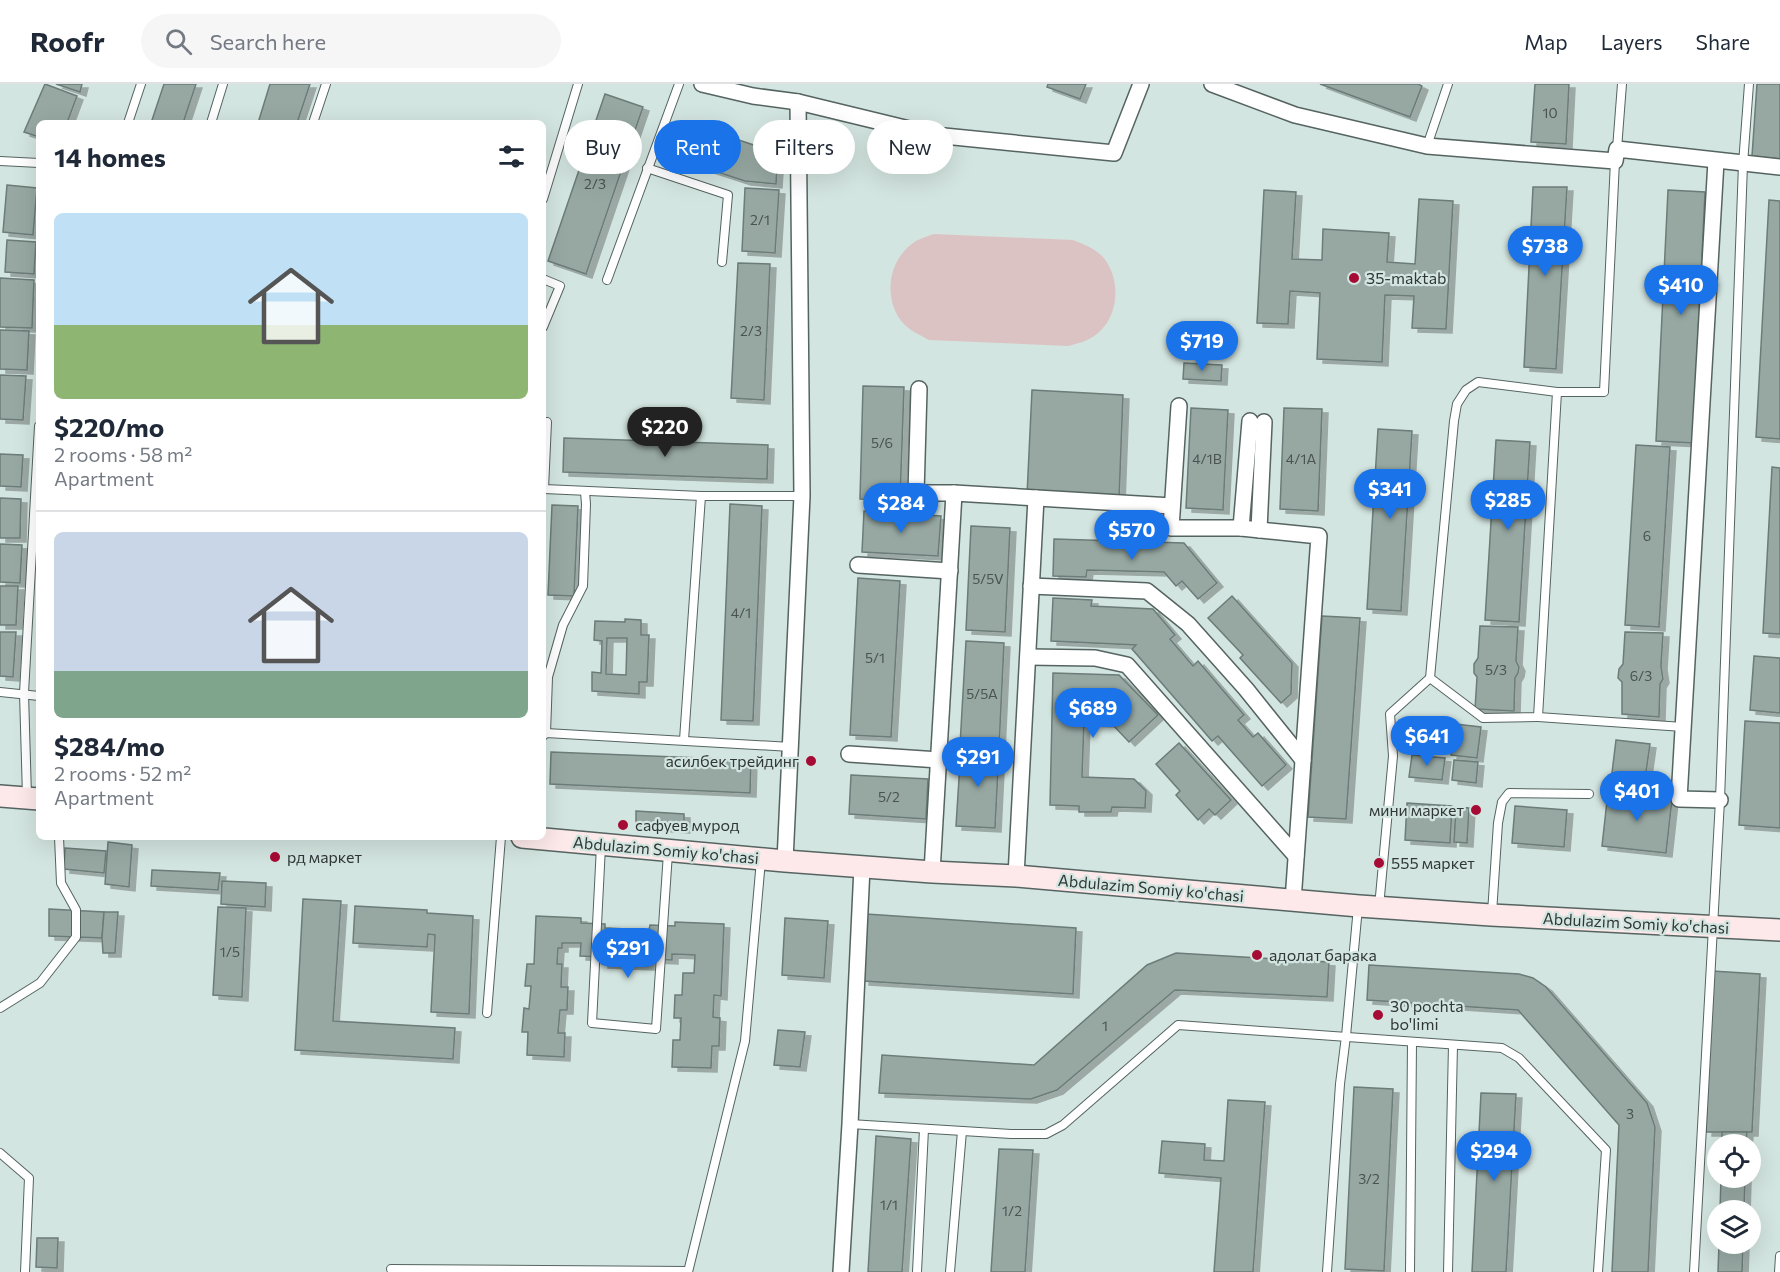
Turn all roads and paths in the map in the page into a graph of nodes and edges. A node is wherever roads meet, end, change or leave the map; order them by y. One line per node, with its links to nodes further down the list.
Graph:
1 (141, 84): 13 (lane)
2 (223, 84): 14 (lane)
3 (326, 84): 15 (lane)
4 (578, 84): 24 (lane)
5 (679, 84): 23 (lane)
6 (702, 84): 12 (street)
7 (1141, 84): 12 (street)
8 (1212, 84): 16 (street)
9 (1448, 84): 16 (lane)
10 (1622, 84): 17 (lane)
11 (1749, 84): 21 (lane)
12 (798, 102): 39 (street)
13 (129, 120)
14 (212, 120)
15 (314, 120)
16 (1427, 146): 17 (street)
17 (1616, 155): 19 (street); 30 (lane)
18 (0, 161): 20 (lane)
19 (1716, 161): 21 (street); 54 (street)
20 (36, 163)
21 (1743, 164): 22 (street); 64 (lane)
22 (1780, 167)
23 (647, 168): 25 (lane); 27 (lane)
24 (546, 189)
25 (722, 262)
26 (546, 280): 28 (lane)
27 (608, 280)
28 (546, 320)
29 (919, 389): 37 (street)
30 (1557, 392): 48 (lane); 53 (lane)
31 (1179, 406): 41 (street)
32 (547, 422): 33 (lane)
33 (546, 444)
34 (36, 479): 50 (lane)
35 (546, 489): 36 (lane)
36 (585, 492): 38 (lane); 52 (lane)
37 (954, 493): 40 (street); 45 (street)
38 (701, 496): 39 (lane); 56 (lane)
39 (802, 496): 57 (street)
40 (1036, 498): 41 (street); 46 (street)
41 (1172, 506): 42 (street)
42 (1241, 528): 43 (street); 43 (street)
43 (1259, 530): 60 (street)
44 (858, 565): 45 (street)
45 (950, 571): 59 (street)
46 (1031, 586): 47 (street); 60 (street)
47 (1028, 657): 70 (street); 75 (street)
48 (1430, 678): 53 (lane); 77 (lane)
49 (0, 692): 50 (lane)
50 (24, 693): 51 (lane); 63 (lane)
51 (36, 695)
52 (546, 706)
53 (1538, 717): 54 (lane)
54 (1684, 727): 64 (street)
55 (546, 734): 56 (lane)
56 (684, 740): 57 (lane)
57 (791, 747): 72 (street)
58 (849, 754): 59 (street)
59 (939, 760): 74 (street)
60 (1303, 760): 70 (street)
61 (1589, 794): 78 (lane)
62 (0, 796): 63 (street)
63 (33, 799)
64 (1720, 800): 79 (lane)
65 (546, 839): 68 (street, Abdulazim Somiy ko'chasi)
66 (58, 840): 81 (lane)
67 (501, 840): 82 (lane)
68 (601, 844): 69 (street, Abdulazim Somiy ko'chasi); 69 (lane)
69 (668, 850): 71 (street, Abdulazim Somiy ko'chasi)
70 (1296, 856): 76 (street)
71 (761, 859): 72 (street, Abdulazim Somiy ko'chasi); 92 (lane)
72 (785, 861): 73 (street, Abdulazim Somiy ko'chasi)
73 (862, 867): 74 (street, Abdulazim Somiy ko'chasi); 86 (street)
74 (932, 872): 75 (street, Abdulazim Somiy ko'chasi)
75 (1016, 876): 76 (street, Abdulazim Somiy ko'chasi)
76 (1293, 901): 77 (street, Abdulazim Somiy ko'chasi)
77 (1369, 906): 78 (street, Abdulazim Somiy ko'chasi); 83 (lane)
78 (1491, 915): 79 (street, Abdulazim Somiy ko'chasi)
79 (1713, 927): 80 (street, Abdulazim Somiy ko'chasi); 101 (lane)
80 (1780, 930)
81 (0, 1008)
82 (488, 1013)
83 (1346, 1036): 84 (lane); 88 (lane); 97 (lane)
84 (1412, 1042): 85 (lane); 98 (lane)
85 (1453, 1045): 99 (lane); 100 (lane)
86 (850, 1124): 87 (lane); 94 (street)
87 (924, 1129): 88 (lane); 95 (lane)
88 (962, 1131): 96 (lane)
89 (0, 1153): 93 (lane)
90 (1780, 1256): 102 (lane)
91 (391, 1269): 92 (lane)
92 (688, 1271)
93 (25, 1272)
94 (841, 1272)
95 (917, 1272)
96 (950, 1272)
97 (1327, 1272)
98 (1410, 1272)
99 (1448, 1272)
100 (1598, 1272)
101 (1694, 1272)
102 (1779, 1272)

